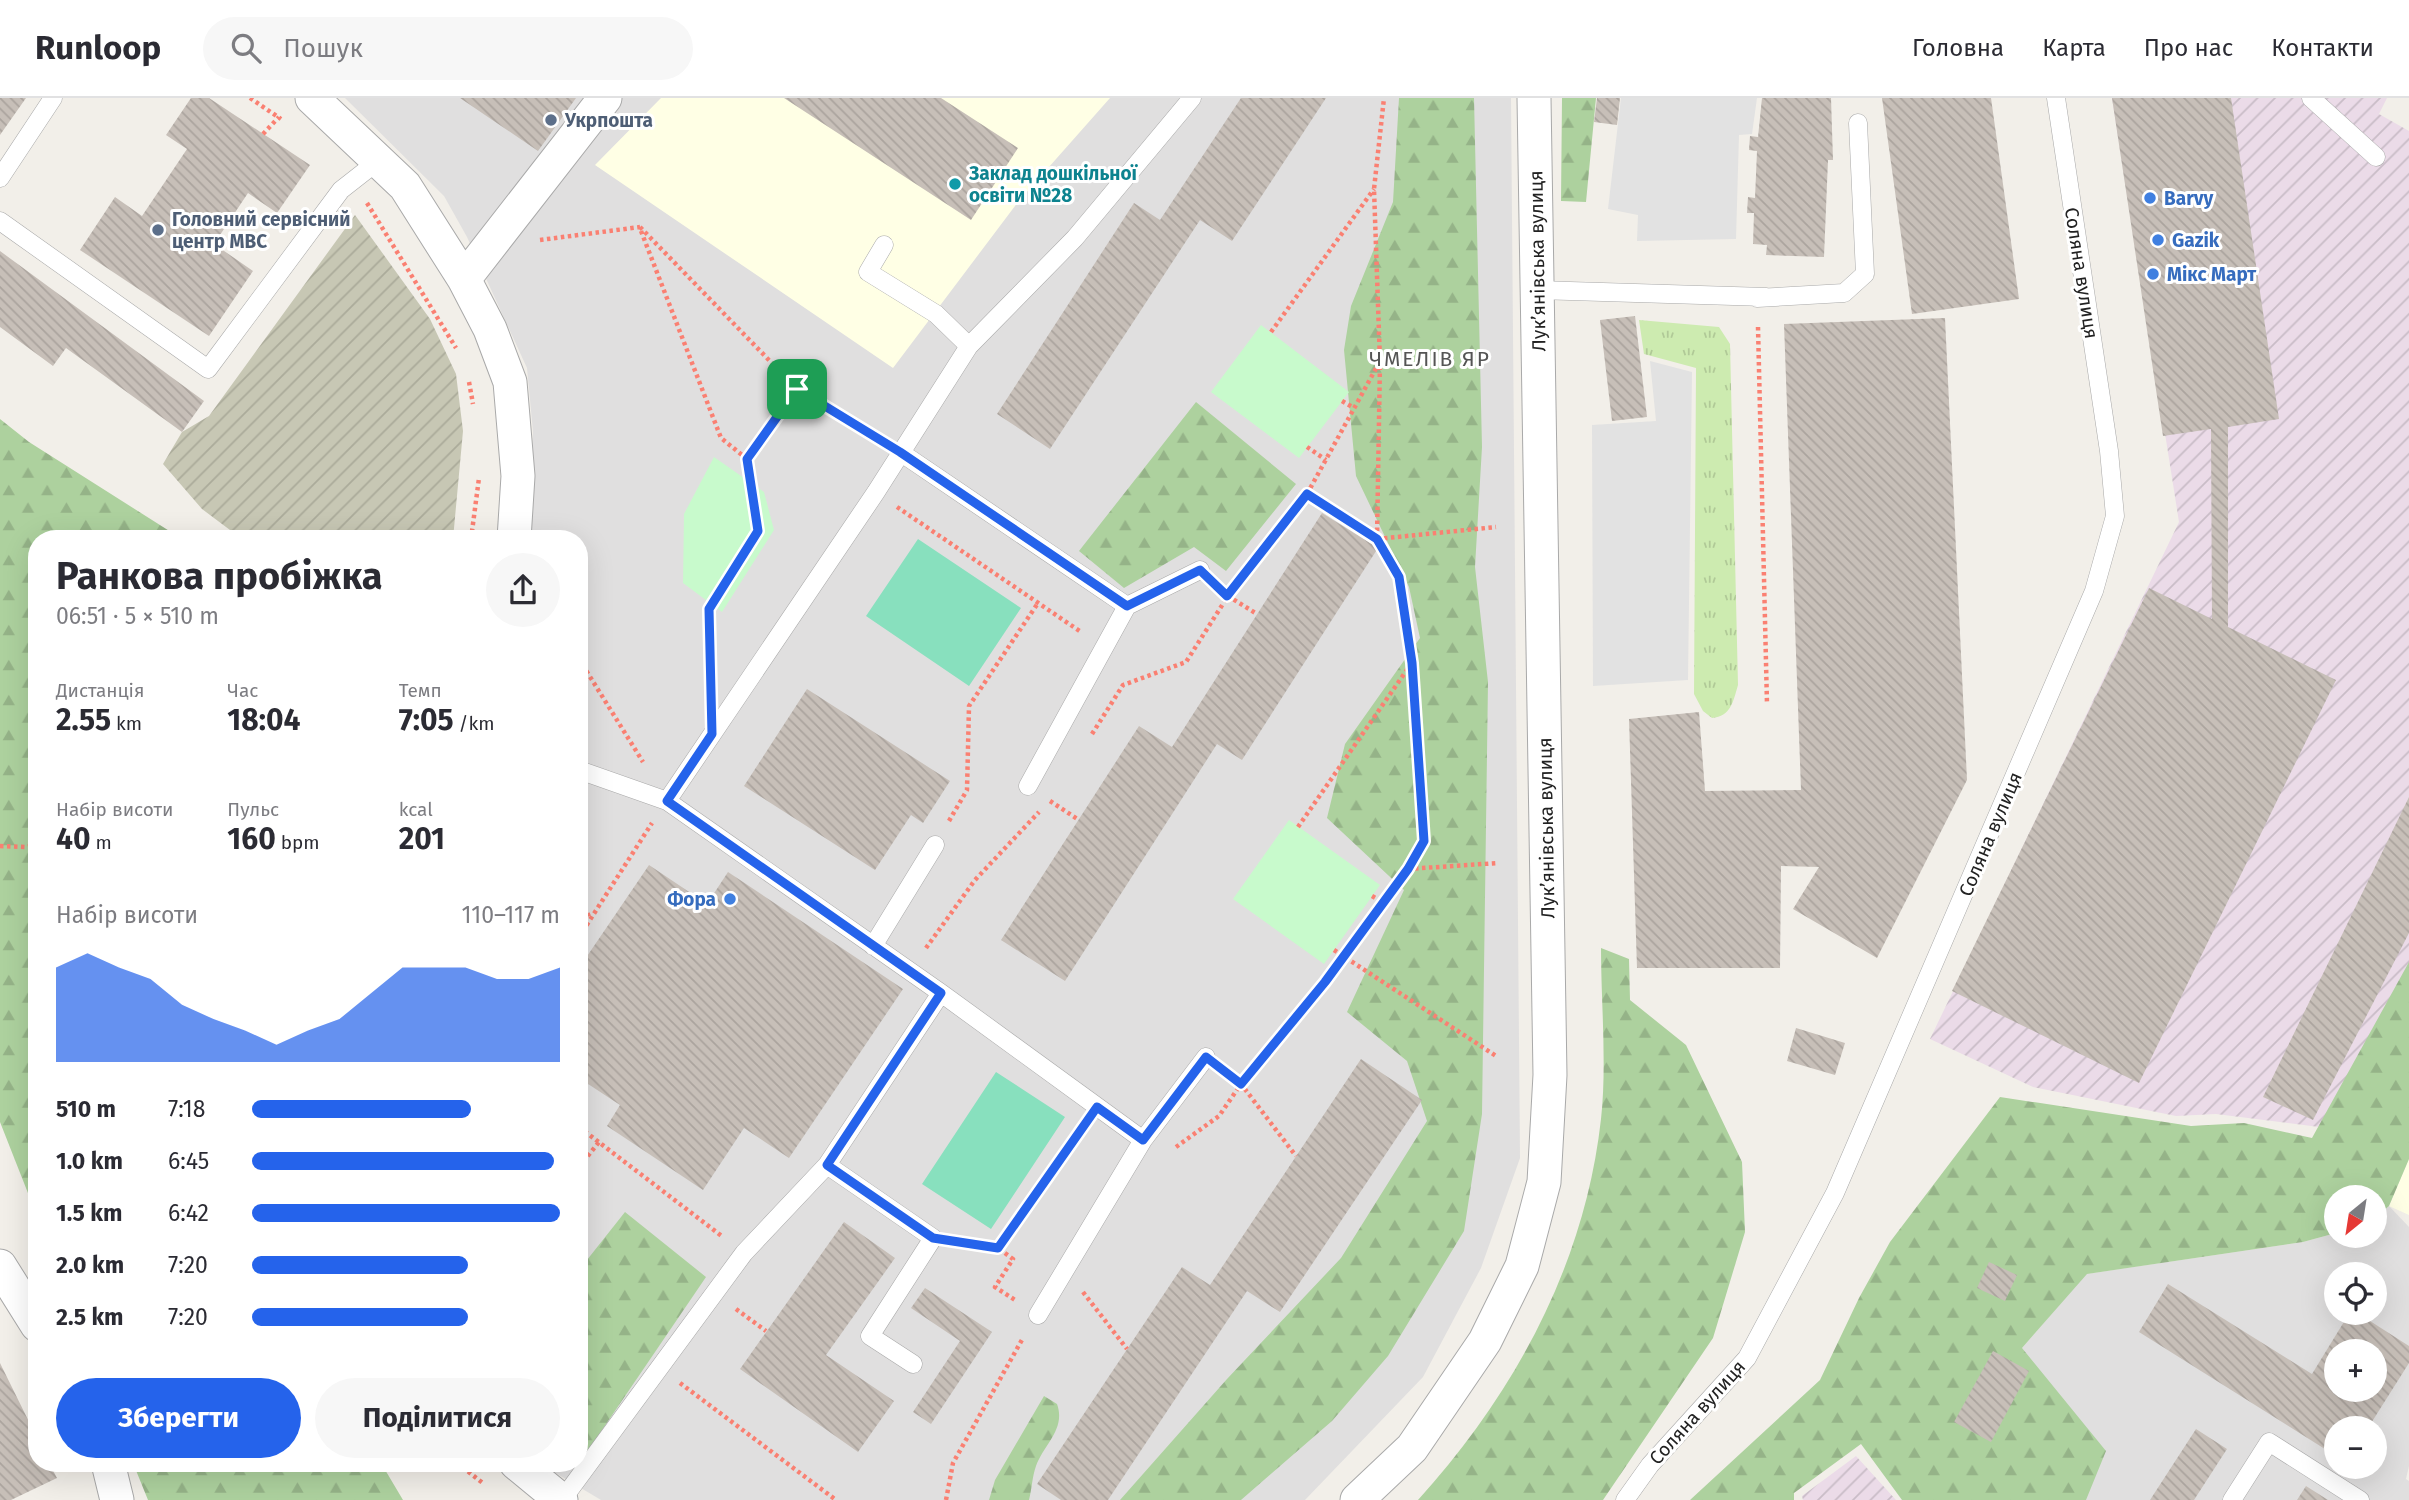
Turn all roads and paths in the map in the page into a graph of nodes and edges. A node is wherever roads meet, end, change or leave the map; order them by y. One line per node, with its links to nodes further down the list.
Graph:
1 (53, 98): 16 (lane)
2 (250, 98): 10 (path)
3 (312, 98): 15 (street)
4 (605, 98): 23 (street)
5 (1192, 98): 27 (lane)
6 (1384, 98): 18 (path)
7 (1534, 98): 24 (street, Лукʼянівська вулиця)
8 (2056, 98): 113 (lane, Соляна вулиця)
9 (2311, 98): 14 (lane)
10 (279, 117): 12 (path); 13 (path)
11 (1858, 123): 25 (lane)
12 (290, 126)
13 (263, 134)
14 (2376, 157)
15 (378, 161): 17 (lane); 23 (street)
16 (0, 178)
17 (351, 183): 19 (lane); 28 (path)
18 (1374, 189): 26 (path); 29 (path)
19 (0, 221)
20 (640, 227): 21 (path); 31 (path); 37 (path)
21 (527, 241)
22 (884, 245): 27 (lane)
23 (464, 279): 44 (street)
24 (1537, 290): 25 (lane); 112 (street, Лукʼянівська вулиця)
25 (1758, 298): 54 (path)
26 (1271, 332)
27 (969, 346): 36 (lane)
28 (459, 354)
29 (1380, 362): 33 (path); 45 (path)
30 (468, 378): 34 (path)
31 (797, 389): 36 (path); 37 (path)
32 (1342, 401): 33 (path)
33 (1354, 408): 38 (path)
34 (475, 416)
35 (1307, 447): 38 (path)
36 (900, 452): 40 (lane); 49 (lane)
37 (747, 459): 55 (path)
38 (1326, 460): 41 (path)
39 (480, 467): 43 (path)
40 (876, 492): 48 (path); 55 (lane)
41 (1307, 494): 45 (path); 47 (path)
42 (1496, 527): 45 (path)
43 (472, 530)
44 (515, 530)
45 (1377, 539): 52 (path)
46 (1200, 570): 47 (path); 49 (lane)
47 (1227, 596): 50 (path); 56 (path)
48 (1038, 603): 51 (path); 64 (path)
49 (1127, 606): 51 (lane)
50 (1257, 614)
51 (1104, 648): 58 (lane)
52 (1412, 663): 63 (path); 68 (path)
53 (588, 674): 61 (path)
54 (1767, 704)
55 (712, 734): 61 (lane)
56 (1085, 746)
57 (588, 773): 61 (lane)
58 (1028, 786): 60 (path)
59 (1057, 789): 60 (path)
60 (1050, 800): 62 (path); 77 (path)
61 (667, 801): 72 (path); 74 (lane)
62 (1079, 820)
63 (1298, 827)
64 (935, 845): 74 (lane)
65 (0, 846): 66 (path)
66 (28, 847)
67 (1498, 863): 68 (path)
68 (1408, 869): 70 (path)
69 (1372, 897): 70 (path)
70 (1384, 903): 76 (path)
71 (588, 913): 72 (path)
72 (591, 919): 73 (path)
73 (588, 924)
74 (873, 946): 77 (lane)
75 (1334, 950): 76 (path)
76 (1344, 958): 79 (path); 81 (path)
77 (909, 971): 78 (lane)
78 (941, 993): 82 (lane); 89 (lane)
79 (1496, 1056)
80 (1206, 1057): 81 (path); 84 (lane)
81 (1241, 1084): 86 (path); 88 (path)
82 (1097, 1107): 84 (lane); 91 (path)
83 (588, 1134): 85 (path)
84 (1143, 1140): 94 (lane)
85 (599, 1142): 87 (path); 92 (path)
86 (1166, 1154)
87 (588, 1156)
88 (1296, 1156)
89 (827, 1165): 90 (lane); 92 (lane)
90 (933, 1238): 91 (path); 100 (lane)
91 (998, 1248): 97 (path)
92 (744, 1254): 95 (lane)
93 (0, 1266): 96 (street)
94 (1063, 1273): 97 (lane); 99 (path)
95 (714, 1293): 98 (path); 101 (lane)
96 (28, 1311)
97 (1031, 1311): 111 (path)
98 (766, 1331)
99 (1128, 1349)
100 (914, 1364)
101 (659, 1368): 102 (lane); 108 (path)
102 (588, 1465)
103 (110, 1472): 109 (street)
104 (469, 1472): 107 (path)
105 (527, 1472): 110 (street)
106 (583, 1472): 110 (lane)
107 (486, 1485)
108 (834, 1499)
109 (117, 1500)
110 (562, 1500)
111 (946, 1500)
112 (1357, 1500)
113 (1625, 1500)
114 (2232, 1500): 115 (lane)
115 (2360, 1500)

